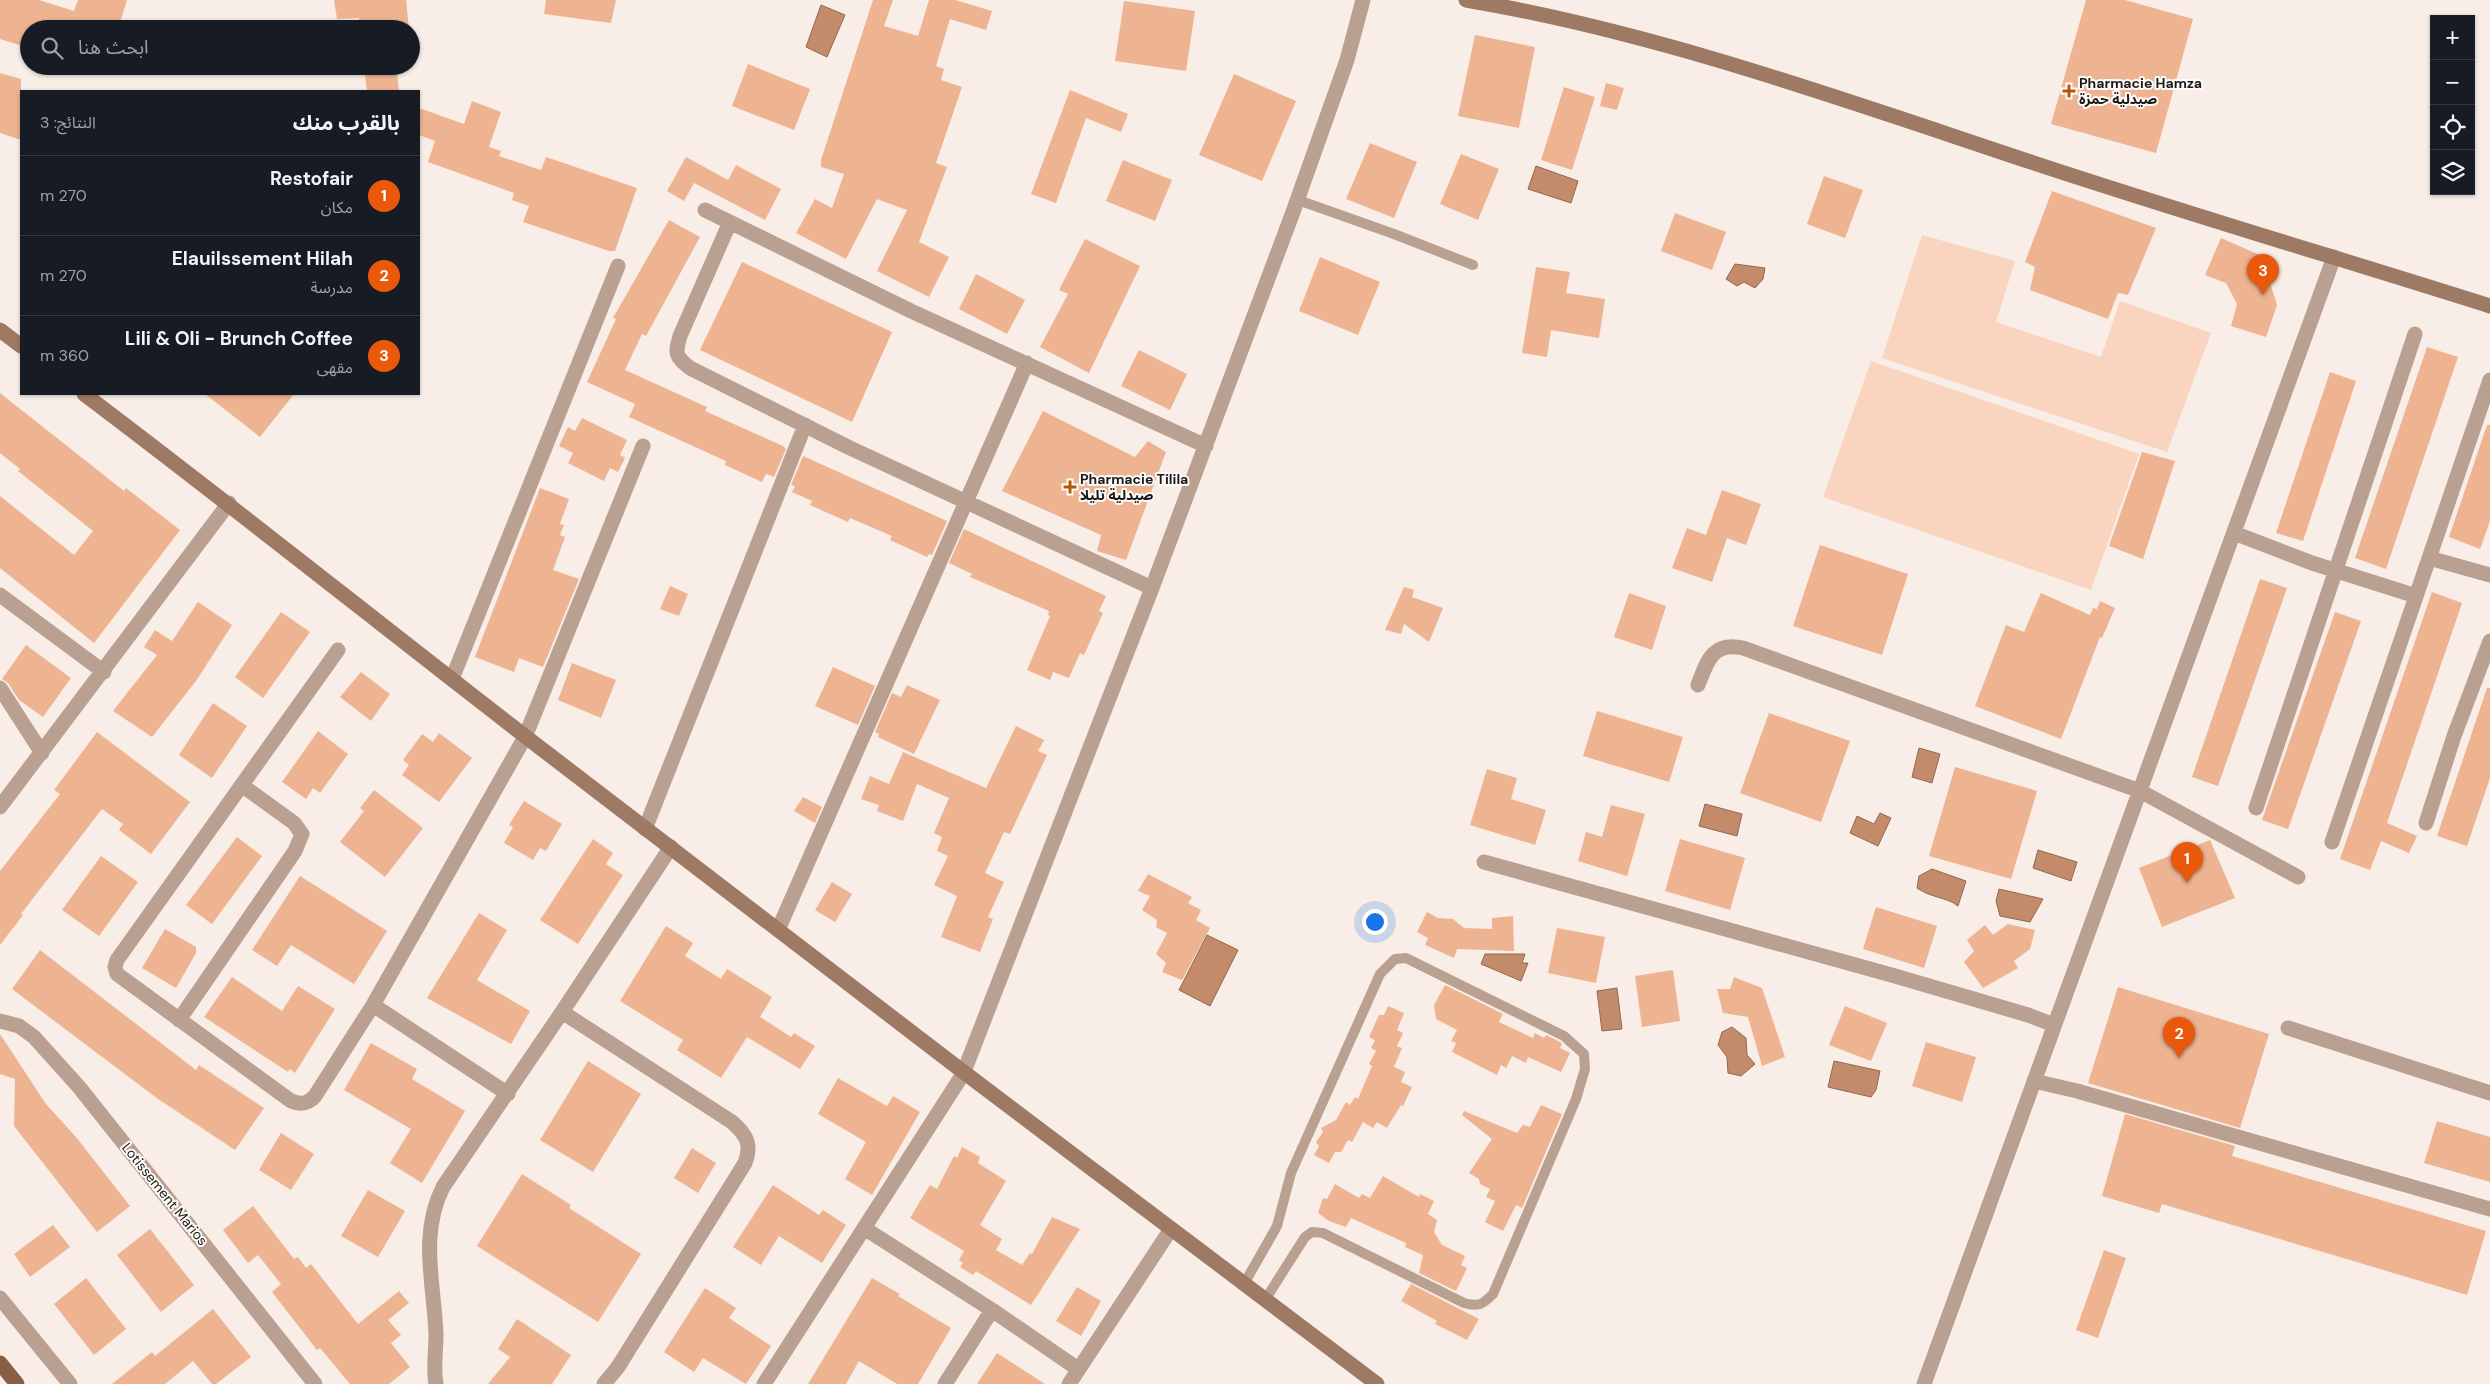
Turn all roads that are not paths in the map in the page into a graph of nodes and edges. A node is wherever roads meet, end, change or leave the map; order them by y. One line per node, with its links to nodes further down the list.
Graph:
1 (1363, 0): 4 (street)
2 (1466, 0): 3 (street)
3 (1519, 4): 7 (street)
4 (1298, 200): 9 (lane); 19 (street)
5 (705, 210): 6 (street)
6 (730, 222): 14 (street); 17 (street)
7 (2334, 257): 10 (street); 22 (street)
8 (618, 266): 32 (street)
9 (1473, 266)
10 (2490, 306)
11 (0, 330): 13 (street)
12 (2415, 334): 24 (street)
13 (20, 345)
14 (1026, 363): 19 (street); 20 (street)
15 (2490, 380): 23 (street)
16 (85, 395): 21 (street)
17 (805, 425): 20 (street); 42 (street)
18 (643, 446): 35 (street)
19 (1206, 446): 26 (street)
20 (967, 502): 26 (street); 47 (street)
21 (229, 503): 31 (street); 32 (street)
22 (2234, 533): 24 (street); 38 (street)
23 (2429, 558): 25 (street); 28 (street)
24 (2336, 570): 28 (street); 40 (street)
25 (2490, 575)
26 (1152, 588): 54 (street)
27 (0, 595): 31 (street)
28 (2416, 596): 43 (street)
29 (2490, 641): 41 (street)
30 (338, 650): 37 (street)
31 (104, 672): 36 (street)
32 (452, 679): 35 (street)
33 (1698, 685): 38 (street)
34 (0, 688): 36 (street)
35 (525, 736): 42 (street); 48 (street)
36 (42, 753): 39 (street)
37 (243, 786): 50 (street); 50 (street)
38 (2140, 791): 46 (street); 52 (street)
39 (0, 807)
40 (2256, 808)
41 (2426, 823)
42 (645, 829): 44 (street)
43 (2332, 842)
44 (671, 847): 47 (street); 49 (street)
45 (1484, 862): 52 (street)
46 (2298, 877)
47 (778, 930): 54 (street)
48 (373, 1005): 50 (street); 57 (street)
49 (562, 1012): 57 (street); 71 (street)
50 (179, 1020)
51 (0, 1021): 69 (street, Lotissement Marios)
52 (2054, 1025): 55 (street)
53 (2288, 1028): 56 (street)
54 (963, 1074): 59 (street); 60 (street)
55 (2034, 1081): 58 (street); 76 (street)
56 (2490, 1093)
57 (508, 1094): 70 (street)
58 (2490, 1208)
59 (864, 1228): 64 (street); 72 (street)
60 (1171, 1230): 61 (street); 66 (street)
61 (1244, 1284): 63 (street); 63 (lane)
62 (0, 1298): 68 (street)
63 (1265, 1300): 75 (street)
64 (992, 1310): 66 (street); 73 (street)
65 (0, 1363): 67 (main road)
66 (1078, 1369): 74 (street)
67 (17, 1384)
68 (70, 1384)
69 (315, 1384)
70 (436, 1384)
71 (604, 1384)
72 (764, 1384)
73 (945, 1384)
74 (1069, 1384)
75 (1377, 1384)
76 (1924, 1384)

